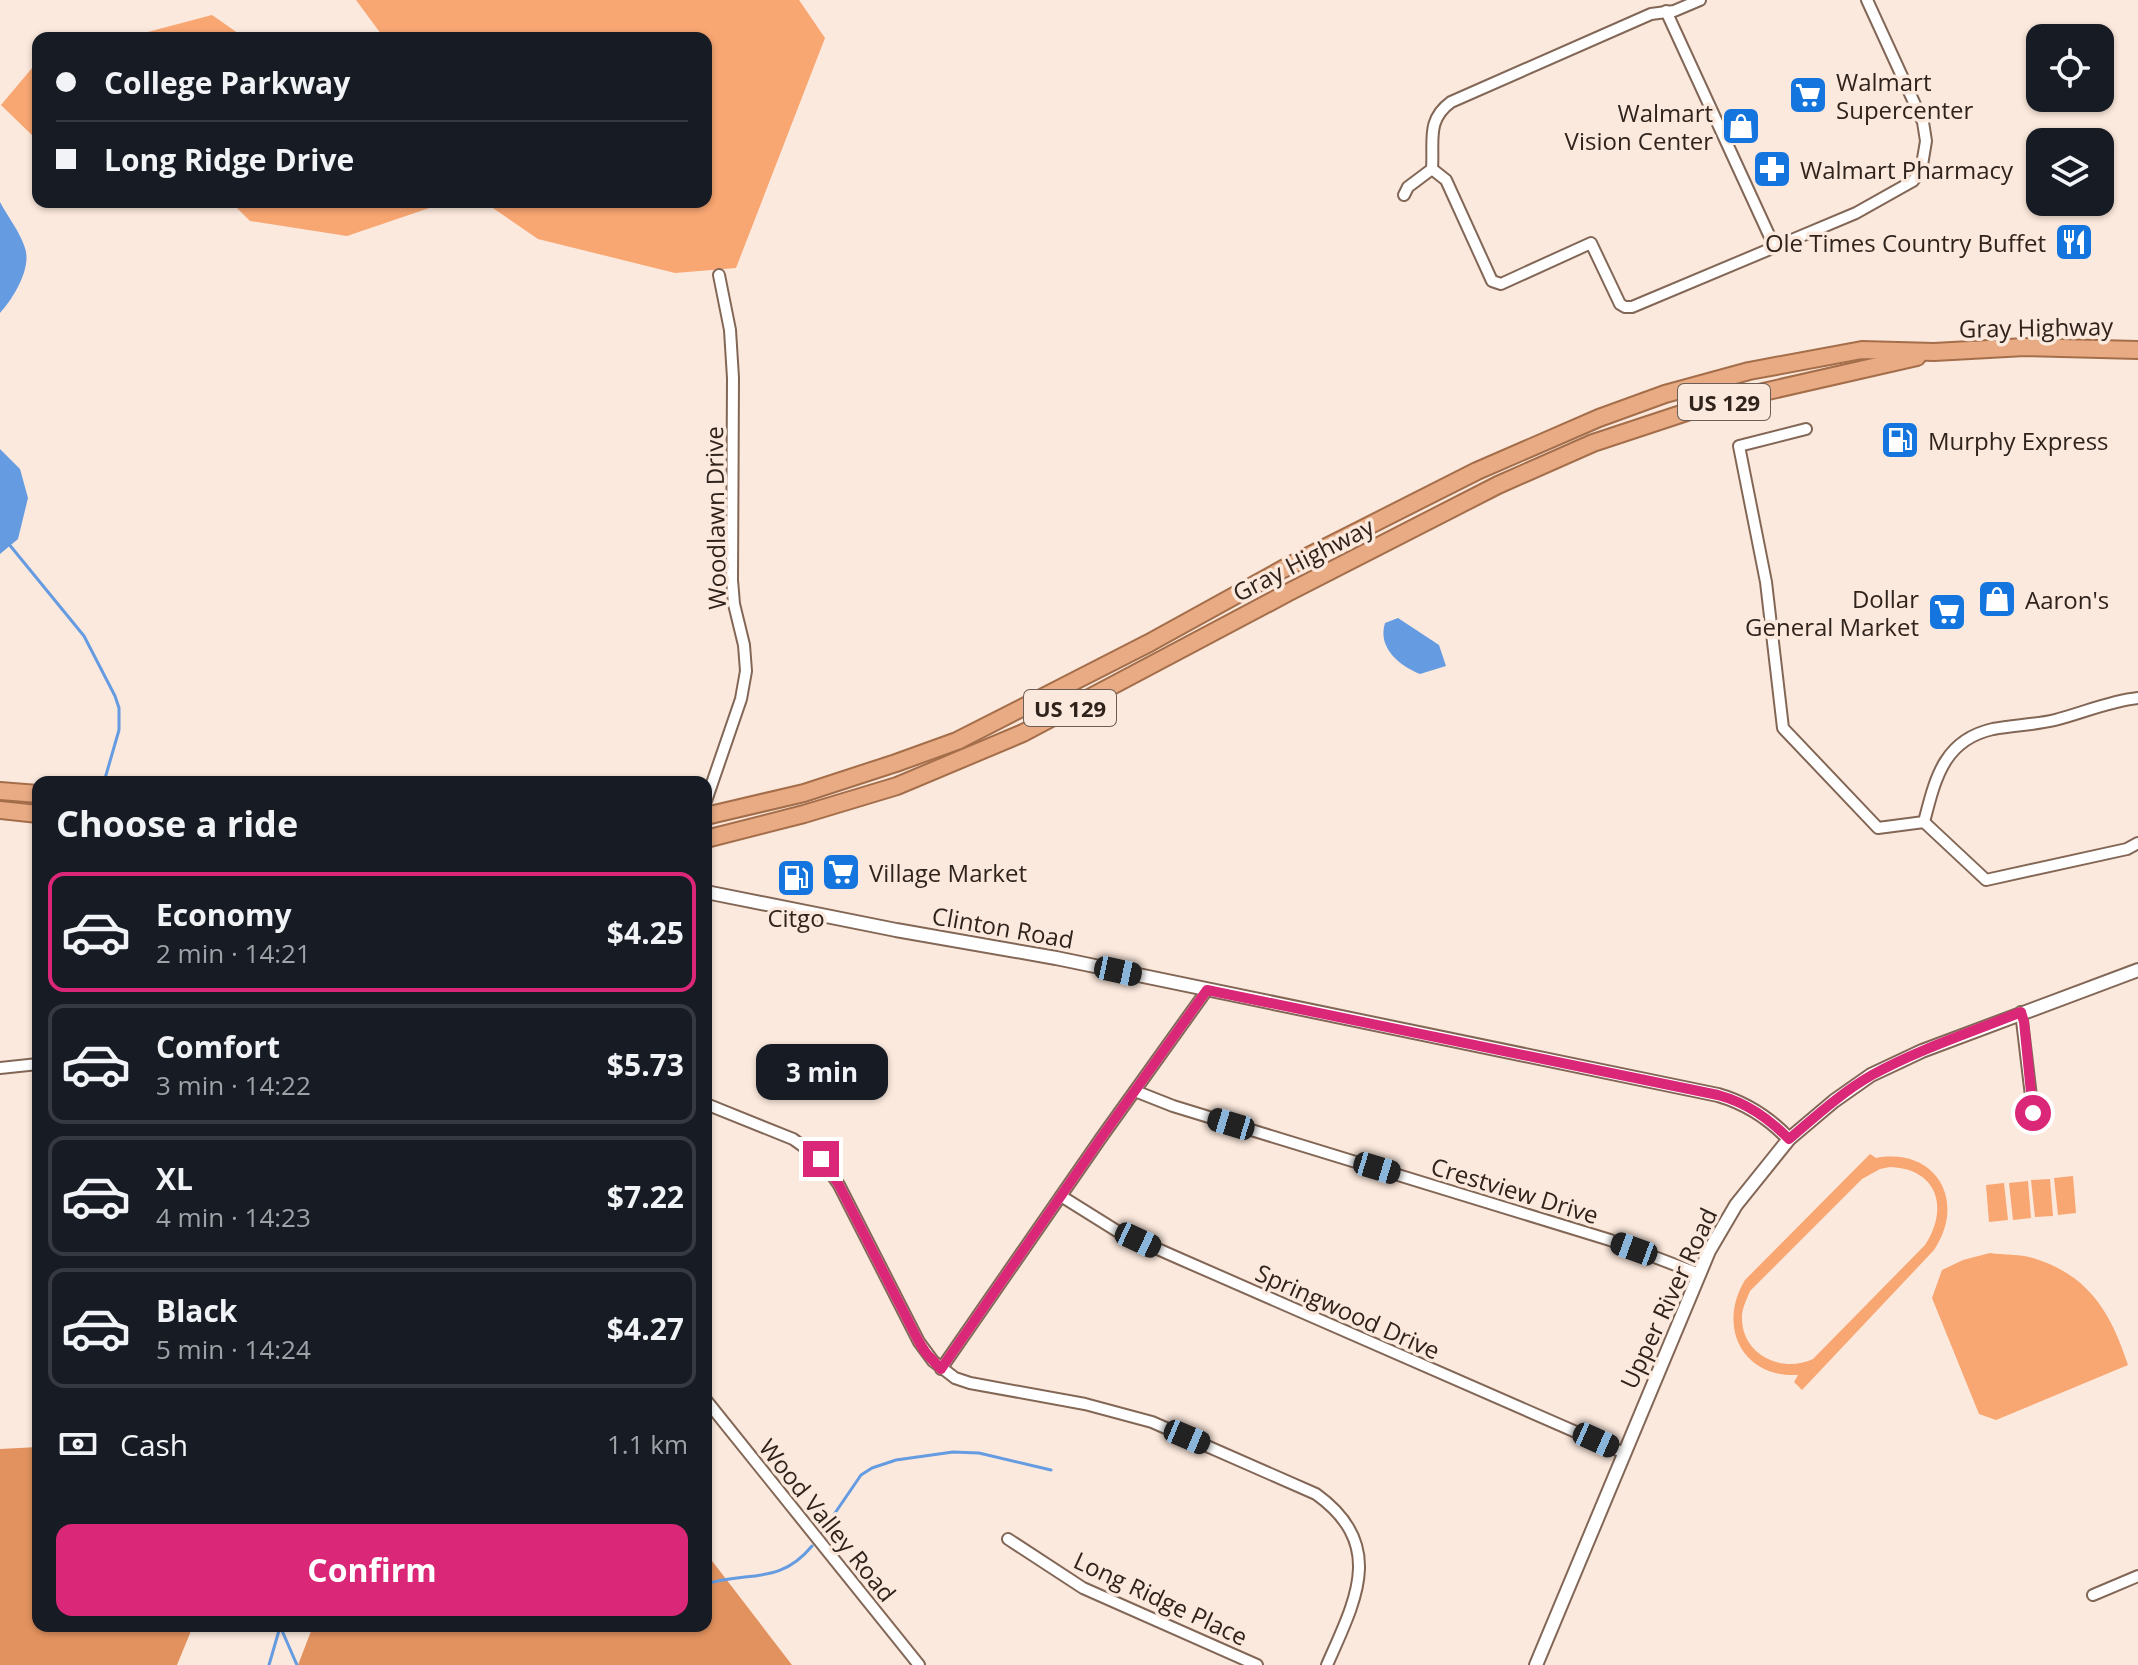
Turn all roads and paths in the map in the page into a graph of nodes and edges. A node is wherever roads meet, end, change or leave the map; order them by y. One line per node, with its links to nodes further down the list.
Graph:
1 (1700, 0): 3 (street)
2 (1867, 0): 6 (street)
3 (1666, 11): 4 (street); 6 (street)
4 (1432, 169): 5 (street); 6 (street)
5 (1404, 195)
6 (1775, 248)
7 (719, 275): 12 (street, Woodlawn Drive)
8 (2138, 350): 9 (highway, Gray Highway / US 129)
9 (1934, 352): 17 (highway, Gray Highway / US 129); 19 (highway, Gray Highway / US 129)
10 (1806, 429): 18 (street)
11 (2138, 698): 18 (street)
12 (712, 784)
13 (0, 791): 14 (highway)
14 (32, 794)
15 (0, 810): 16 (highway)
16 (32, 813)
17 (712, 815)
18 (1924, 822): 20 (street)
19 (712, 837)
20 (2138, 843)
21 (712, 893): 23 (street, Clinton Road)
22 (2138, 970): 24 (street)
23 (1207, 990): 27 (street); 30 (street, Clinton Road)
24 (2021, 1012): 29 (street); 30 (street)
25 (32, 1065): 26 (street)
26 (0, 1068)
27 (1135, 1091): 31 (street); 32 (street, Crestview Drive)
28 (712, 1106): 33 (street)
29 (2033, 1113)
30 (1789, 1139): 32 (street, Upper River Road)
31 (1061, 1196): 33 (street); 35 (street, Springwood Drive)
32 (1699, 1274): 35 (street, Upper River Road)
33 (941, 1369): 41 (street)
34 (712, 1407): 39 (street, Wood Valley Road)
35 (1624, 1453): 42 (street, Upper River Road)
36 (1008, 1539): 40 (street, Long Ridge Place)
37 (2138, 1576): 38 (street)
38 (2093, 1595)
39 (919, 1665)
40 (1257, 1665)
41 (1327, 1665)
42 (1536, 1665)

